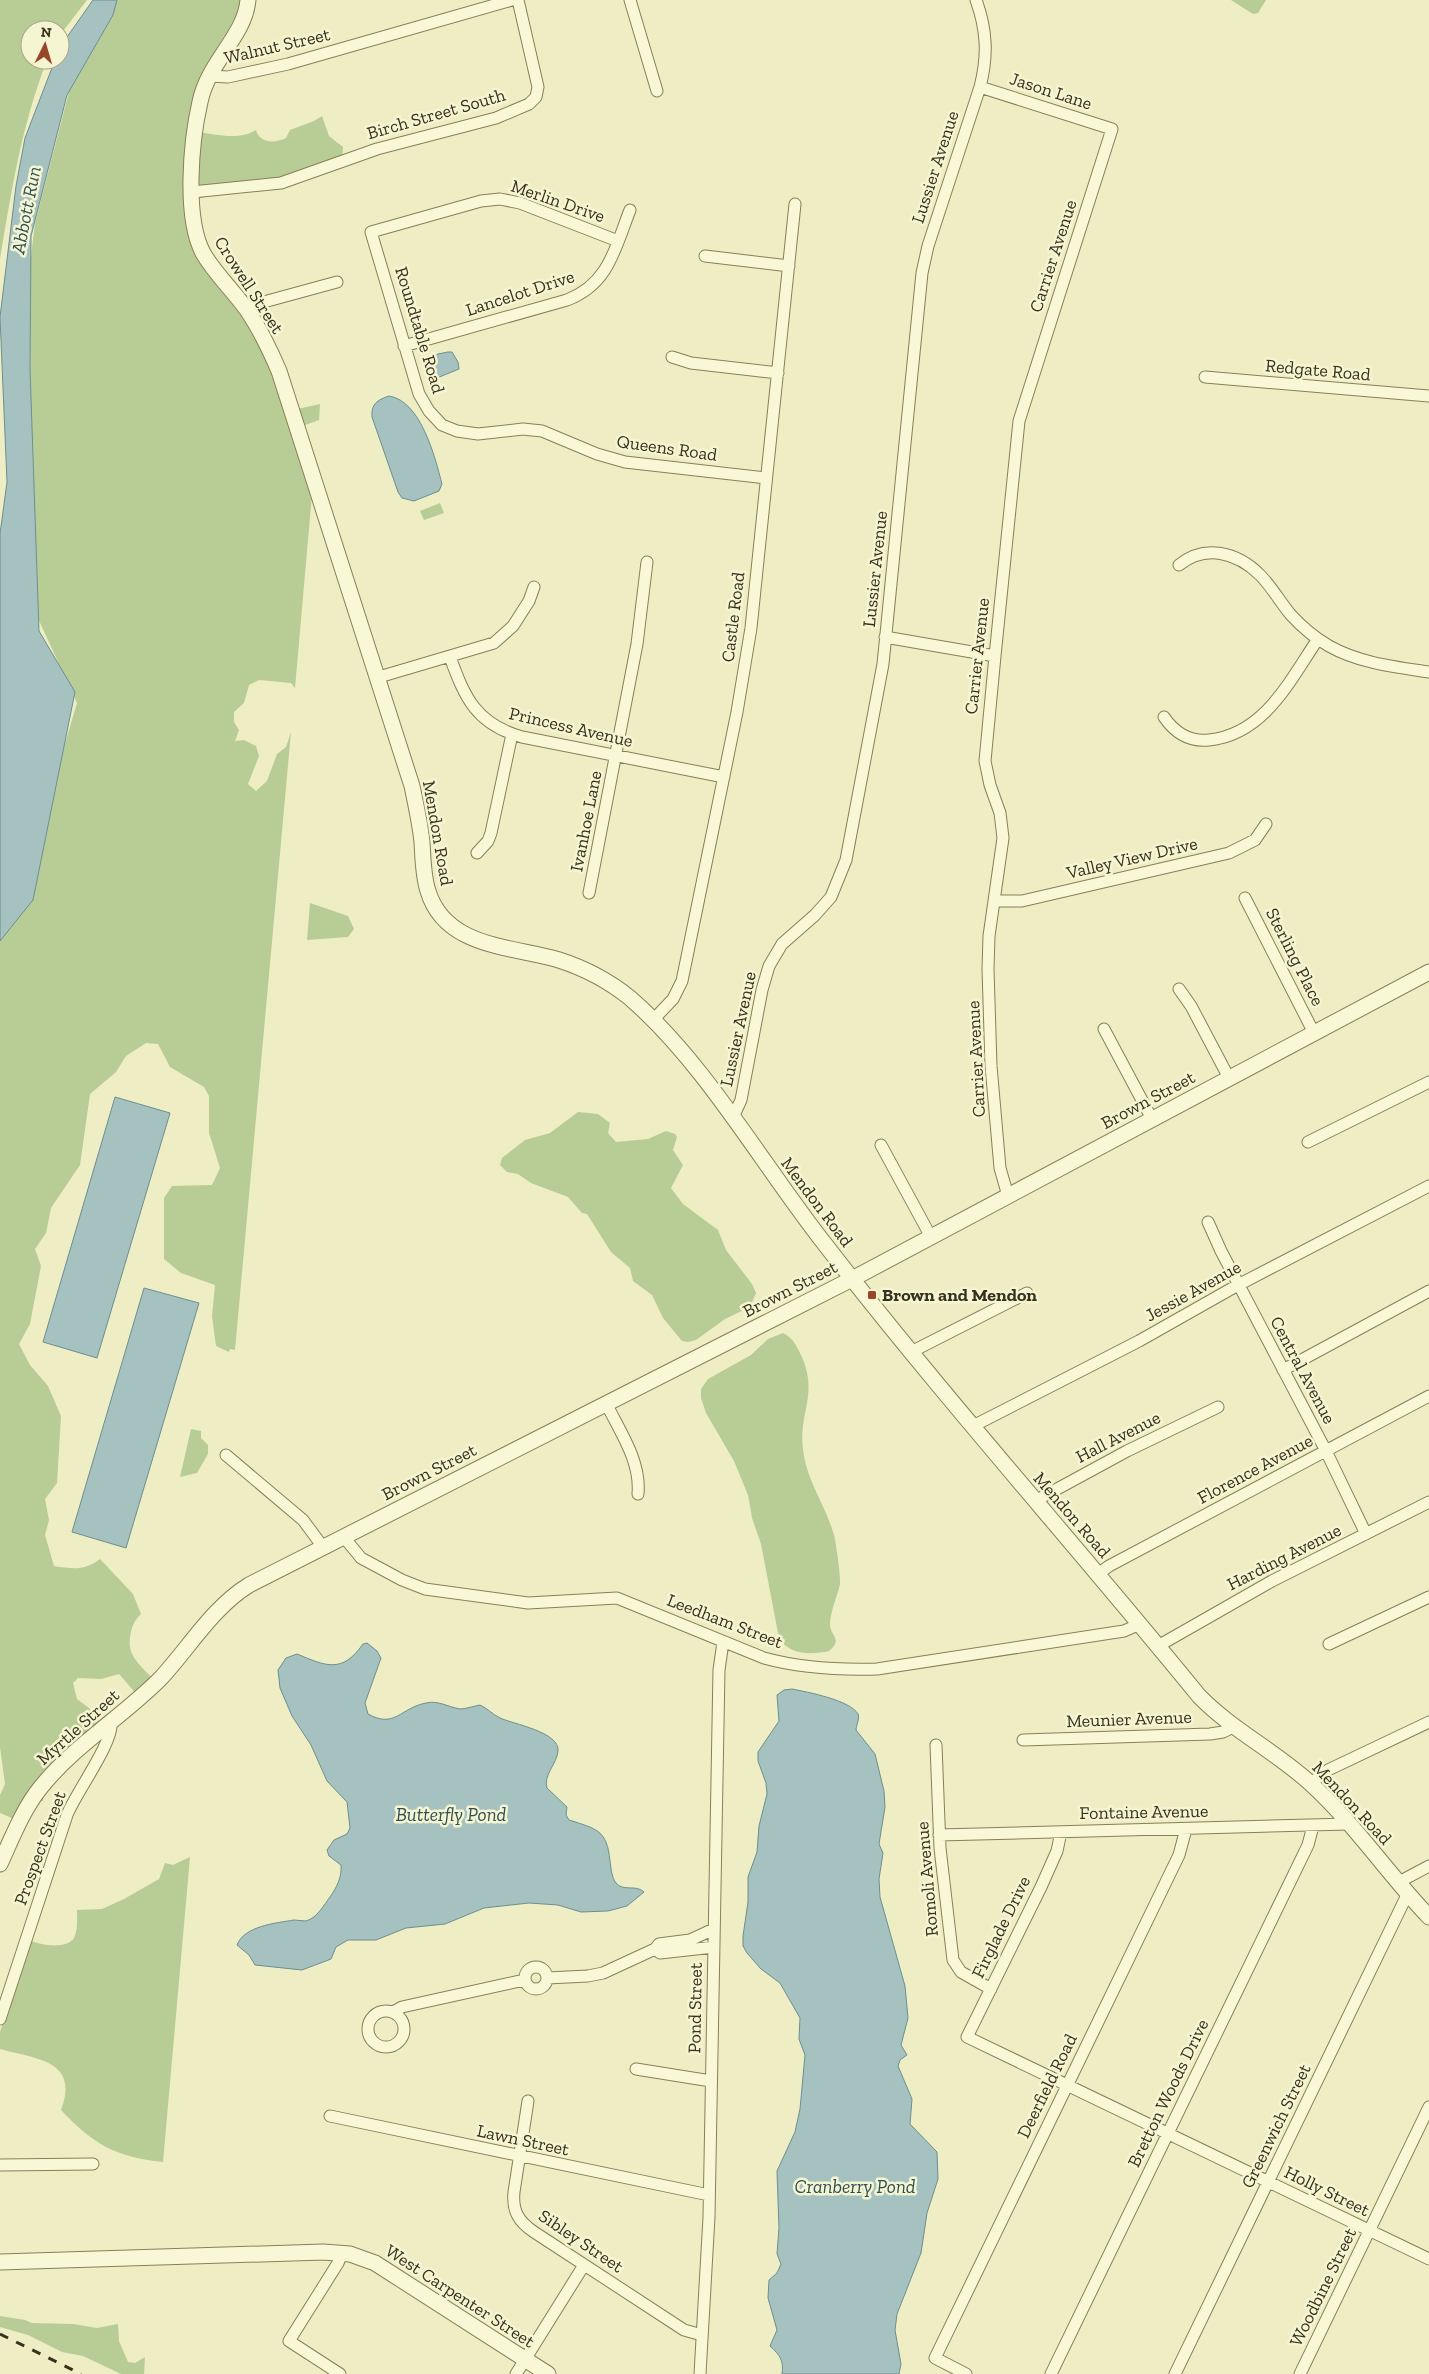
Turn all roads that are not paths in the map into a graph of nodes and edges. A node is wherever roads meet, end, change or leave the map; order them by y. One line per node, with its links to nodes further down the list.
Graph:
1 (248, 0): 6 (street, Crowell Street)
2 (512, 0): 6 (street, Walnut Street)
3 (518, 0): 10 (street, Birch Street South)
4 (630, 0): 8 (street)
5 (976, 0): 7 (street, Lussier Avenue)
6 (209, 76): 10 (street, Crowell Street)
7 (980, 87): 9 (street, Jason Lane); 30 (street, Lussier Avenue)
8 (656, 91)
9 (1112, 128): 32 (street, Carrier Avenue)
10 (192, 192): 18 (street, Crowell Street)
11 (795, 204): 16 (street, Castle Road)
12 (630, 210): 14 (street, Lancelot Drive)
13 (371, 232): 14 (street, Merlin Drive); 19 (street, Roundtable Road)
14 (618, 241): 19 (street, Lancelot Drive)
15 (705, 256): 16 (street)
16 (789, 266): 21 (street, Castle Road)
17 (337, 282): 18 (street)
18 (247, 310): 25 (street, Crowell Street)
19 (404, 346): 24 (street, Roundtable Road)
20 (672, 357): 21 (street)
21 (778, 373): 26 (street, Castle Road)
22 (1205, 378): 23 (street, Redgate Road)
23 (1429, 396)
24 (478, 434): 26 (street, Queens Road)
25 (311, 477): 35 (street, Mendon Road)
26 (766, 478): 39 (street, Castle Road)
27 (647, 562): 38 (street, Ivanhoe Lane)
28 (1178, 565): 31 (street)
29 (534, 587): 33 (street)
30 (885, 637): 32 (street); 52 (street, Lussier Avenue)
31 (1318, 638): 34 (street); 36 (street)
32 (995, 656): 44 (street, Carrier Avenue)
33 (450, 657): 35 (street); 37 (street, Princess Avenue)
34 (1429, 672)
35 (378, 677): 47 (street, Mendon Road)
36 (1164, 717)
37 (512, 734): 38 (street, Princess Avenue); 41 (street)
38 (616, 755): 39 (street, Princess Avenue); 42 (street, Ivanhoe Lane)
39 (724, 777): 47 (street, Castle Road)
40 (1266, 824): 44 (street, Valley View Drive)
41 (478, 853)
42 (589, 894)
43 (1245, 898): 49 (street, Sterling Place)
44 (994, 901): 57 (street, Carrier Avenue)
45 (1429, 972): 49 (street, Brown Street)
46 (1179, 989): 50 (street)
47 (653, 1020): 52 (street, Mendon Road)
48 (1104, 1029): 53 (street)
49 (1314, 1033): 50 (street, Brown Street)
50 (1229, 1078): 53 (street, Brown Street)
51 (1429, 1082): 54 (street)
52 (731, 1117): 60 (street, Mendon Road)
53 (1152, 1119): 57 (street, Brown Street)
54 (1308, 1142)
55 (881, 1145): 59 (street)
56 (1429, 1186): 61 (street, Jessie Avenue)
57 (1008, 1196): 59 (street, Brown Street)
58 (1208, 1222): 61 (street, Central Avenue)
59 (931, 1237): 60 (street, Brown Street)
60 (852, 1278): 64 (street, Mendon Road); 67 (street, Brown Street)
61 (1238, 1285): 65 (street, Central Avenue); 69 (street, Jessie Avenue)
62 (1429, 1291): 65 (street)
63 (1027, 1293): 64 (street)
64 (911, 1352): 69 (street, Mendon Road)
65 (1283, 1370): 70 (street, Central Avenue)
66 (1429, 1396): 70 (street, Florence Avenue)
67 (606, 1403): 72 (street); 76 (street, Brown Street)
68 (1218, 1407): 73 (street, Hall Avenue)
69 (973, 1426): 73 (street, Mendon Road)
70 (1326, 1451): 75 (street, Central Avenue); 78 (street, Florence Avenue)
71 (226, 1455): 77 (street)
72 (638, 1494)
73 (1035, 1501): 78 (street, Mendon Road)
74 (1429, 1502): 75 (street, Harding Avenue)
75 (1366, 1534): 84 (street, Harding Avenue)
76 (343, 1536): 77 (street, Brown Street); 82 (street, Leedham Street)
77 (323, 1547): 81 (street, Brown Street)
78 (1098, 1574): 80 (street, Mendon Road)
79 (1429, 1597): 83 (street)
80 (1140, 1624): 82 (street, Leedham Street); 84 (street, Mendon Road)
81 (201, 1631): 85 (street, Myrtle Street)
82 (723, 1642): 100 (street, Pond Street)
83 (1329, 1644)
84 (1158, 1646): 87 (street, Mendon Road)
85 (111, 1722): 96 (street, Myrtle Street); 107 (street, Prospect Street)
86 (1429, 1722): 90 (street)
87 (1235, 1726): 88 (street, Meunier Avenue); 90 (street, Mendon Road)
88 (1023, 1740)
89 (936, 1745): 95 (street, Romoli Avenue)
90 (1311, 1783): 91 (street, Mendon Road)
91 (1349, 1824): 92 (street, Fontaine Avenue); 98 (street, Mendon Road)
92 (1313, 1826): 93 (street, Fontaine Avenue); 115 (street, Bretton Woods Drive)
93 (1186, 1829): 94 (street, Fontaine Avenue); 111 (street, Deerfield Road)
94 (1062, 1832): 95 (street, Fontaine Avenue); 105 (street, Firglade Drive)
95 (939, 1835): 105 (street, Romoli Avenue)
96 (0, 1864)
97 (1429, 1866): 98 (street)
98 (1403, 1888): 99 (street, Mendon Road); 119 (street, Greenwich Street)
99 (1429, 1917)
100 (714, 1929): 101 (street, Pond Street); 102 (street)
101 (714, 1947): 102 (street); 110 (street, Pond Street)
102 (656, 1949): 103 (street)
103 (547, 1978): 104 (street); 104 (street)
104 (524, 1980): 106 (street)
105 (991, 1989): 108 (street, Firglade Drive)
106 (392, 2012)
107 (0, 2019)
108 (967, 2036): 111 (street, Holly Street)
109 (636, 2069): 110 (street)
110 (711, 2081): 120 (street, Pond Street)
111 (1067, 2085): 115 (street, Holly Street); 132 (street, Deerfield Road)
112 (528, 2101): 116 (street, Sibley Street)
113 (1429, 2107): 121 (street, Woodbine Street)
114 (330, 2116): 116 (street, Lawn Street)
115 (1168, 2133): 119 (street, Holly Street); 133 (street, Bretton Woods Drive)
116 (519, 2157): 120 (street, Lawn Street); 125 (street, Sibley Street)
117 (93, 2164): 118 (street)
118 (0, 2165)
119 (1268, 2182): 121 (street, Holly Street); 134 (street, Greenwich Street)
120 (709, 2195): 126 (street, Pond Street)
121 (1370, 2230): 123 (street, Holly Street); 135 (street, Woodbine Street)
122 (342, 2252): 124 (street, West Carpenter Street); 127 (street, West Carpenter Street); 128 (street)
123 (1429, 2259)
124 (0, 2262)
125 (584, 2265): 126 (street, Sibley Street); 127 (street)
126 (702, 2335): 131 (street, Pond Street)
127 (525, 2359): 129 (street); 130 (street, West Carpenter Street)
128 (340, 2374)
129 (516, 2374)
130 (548, 2374)
131 (700, 2374)
132 (966, 2374)
133 (1051, 2374)
134 (1175, 2374)
135 (1300, 2374)

